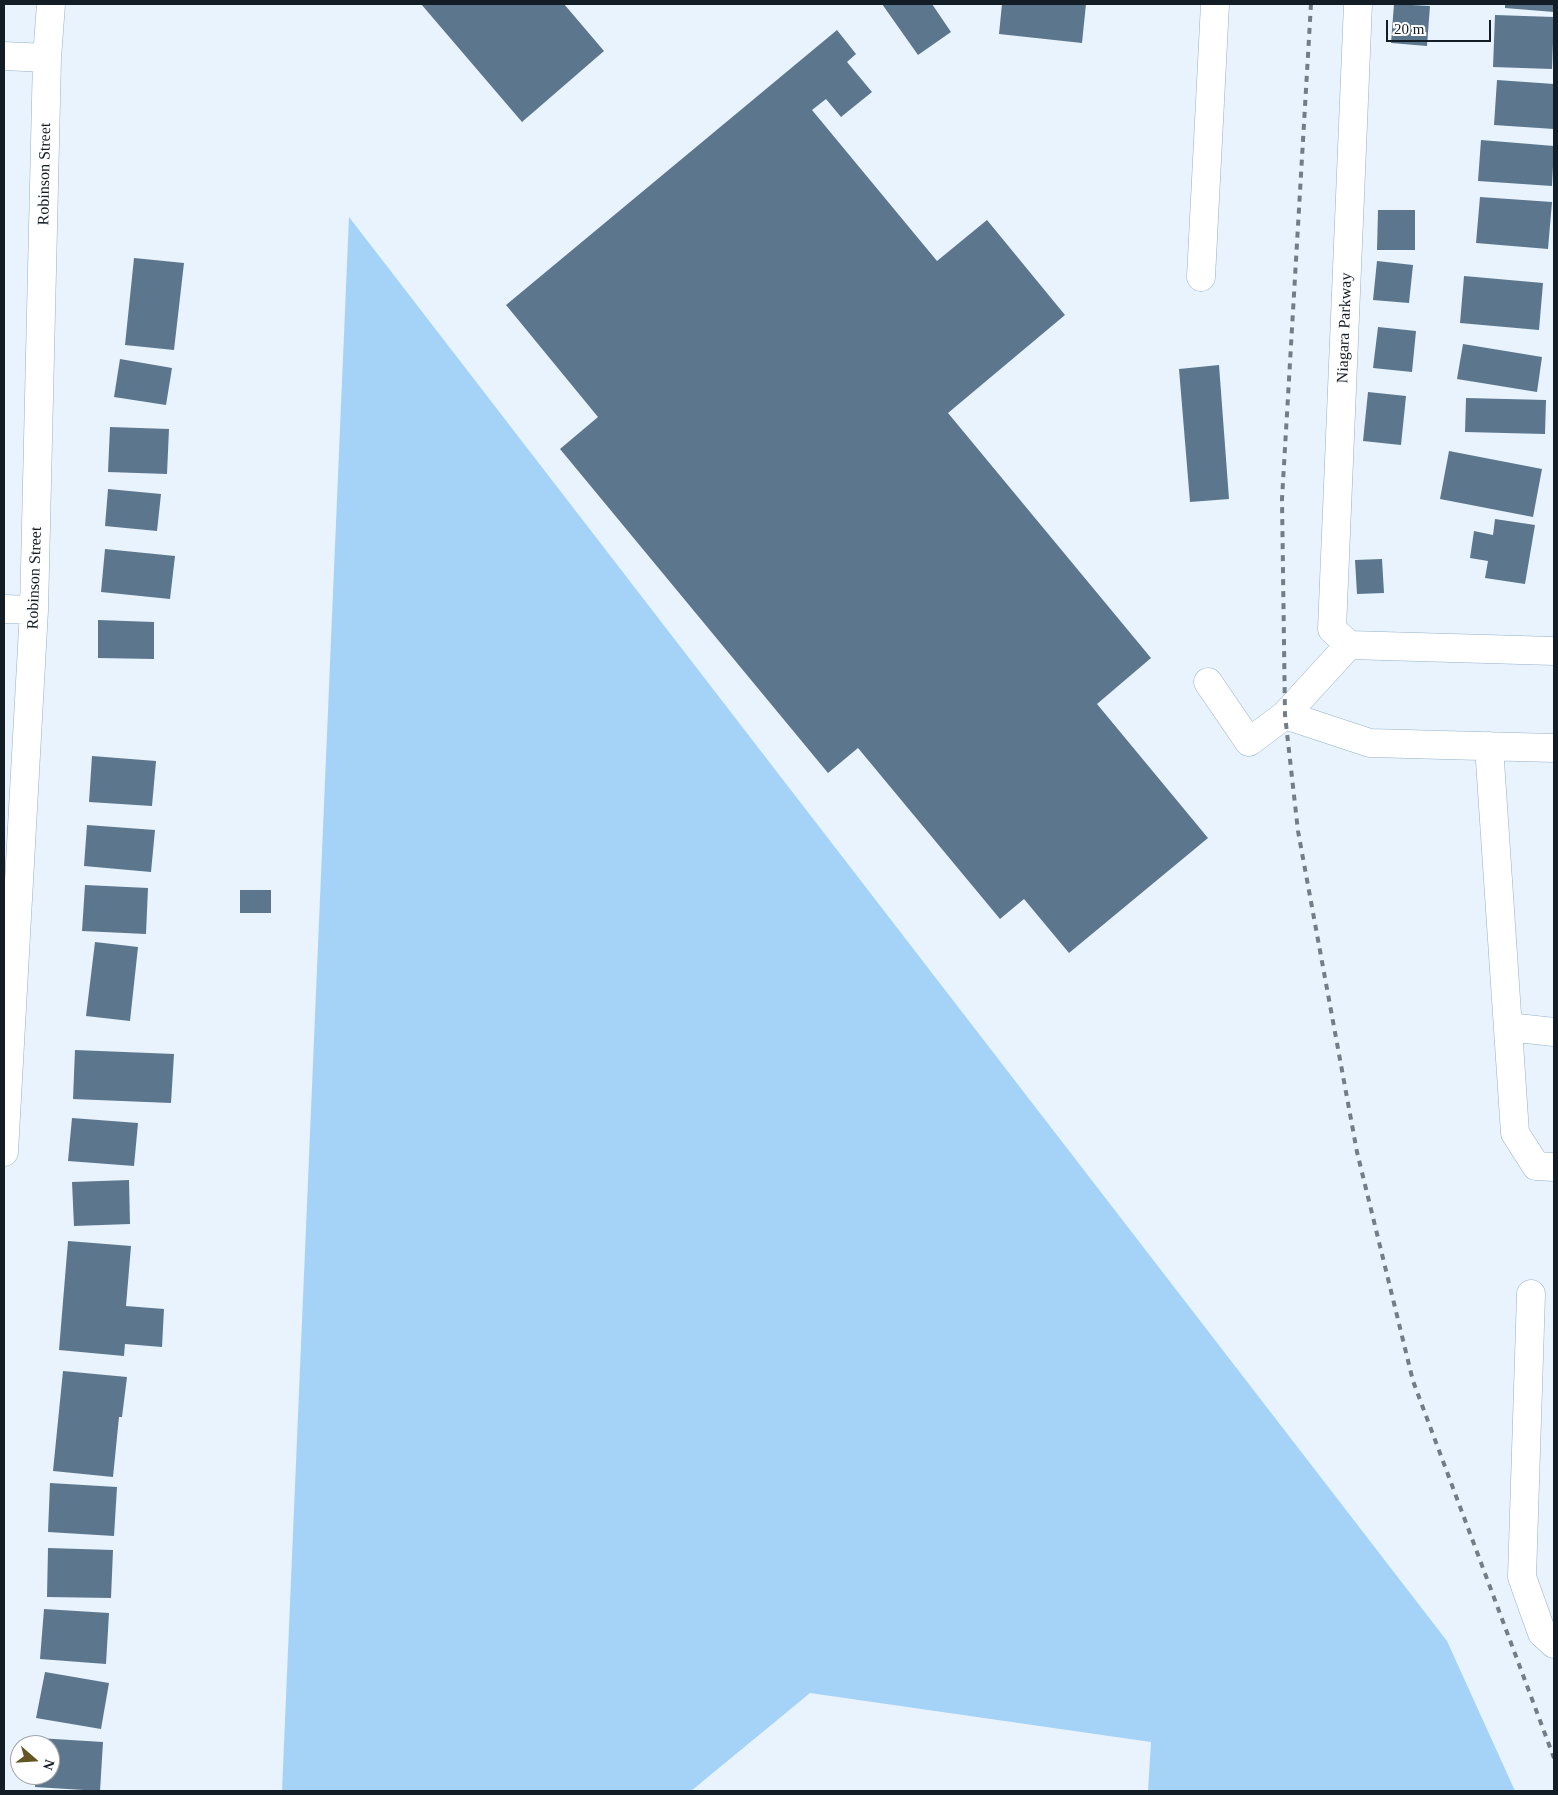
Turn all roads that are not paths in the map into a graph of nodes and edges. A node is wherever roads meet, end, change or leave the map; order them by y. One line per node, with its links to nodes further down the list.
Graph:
1 (33, 4): 4 (street)
2 (1215, 4): 7 (street)
3 (1358, 4): 10 (street, Niagara Parkway)
4 (50, 14): 6 (street, Robinson Street)
5 (4, 56): 6 (street)
6 (47, 58): 9 (street, Robinson Street)
7 (1201, 277)
8 (4, 609): 9 (street)
9 (34, 610): 18 (street, Robinson Street)
10 (1349, 645): 11 (street); 13 (street)
11 (1554, 651)
12 (1208, 682): 13 (street)
13 (1286, 715): 14 (street)
14 (1489, 746): 15 (street); 16 (street)
15 (1554, 748)
16 (1508, 1027): 17 (street); 19 (street)
17 (1554, 1032)
18 (4, 1152)
19 (1554, 1167)
20 (1531, 1294): 21 (street)
21 (1554, 1644)

